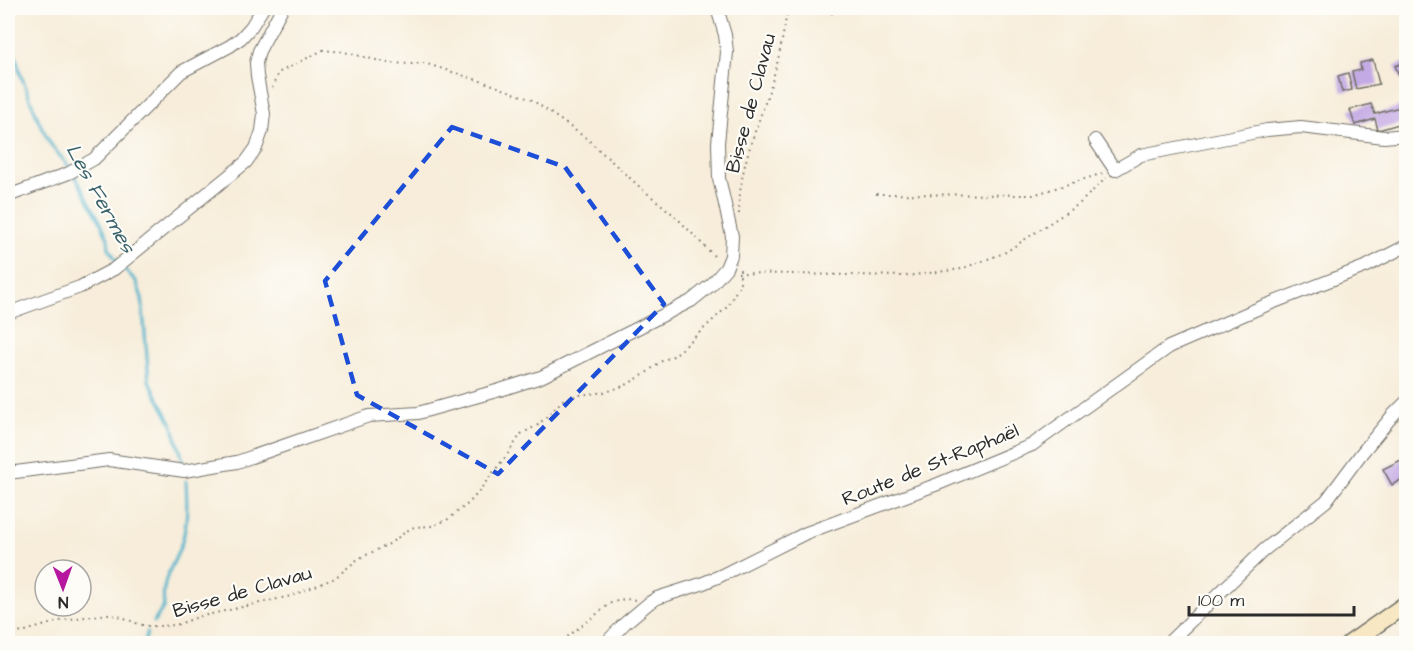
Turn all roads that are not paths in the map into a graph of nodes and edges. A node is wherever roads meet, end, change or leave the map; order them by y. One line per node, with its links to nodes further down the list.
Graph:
1 (263, 8): 6 (street)
2 (282, 8): 8 (street)
3 (717, 8): 10 (street)
4 (1407, 135): 5 (street)
5 (1095, 140)
6 (8, 196)
7 (1407, 246): 12 (street, Route de St-Raphaël)
8 (8, 313)
9 (1407, 402): 13 (street)
10 (8, 473)
11 (1407, 604): 14 (street)
12 (605, 644)
13 (1167, 644)
14 (1349, 644)

